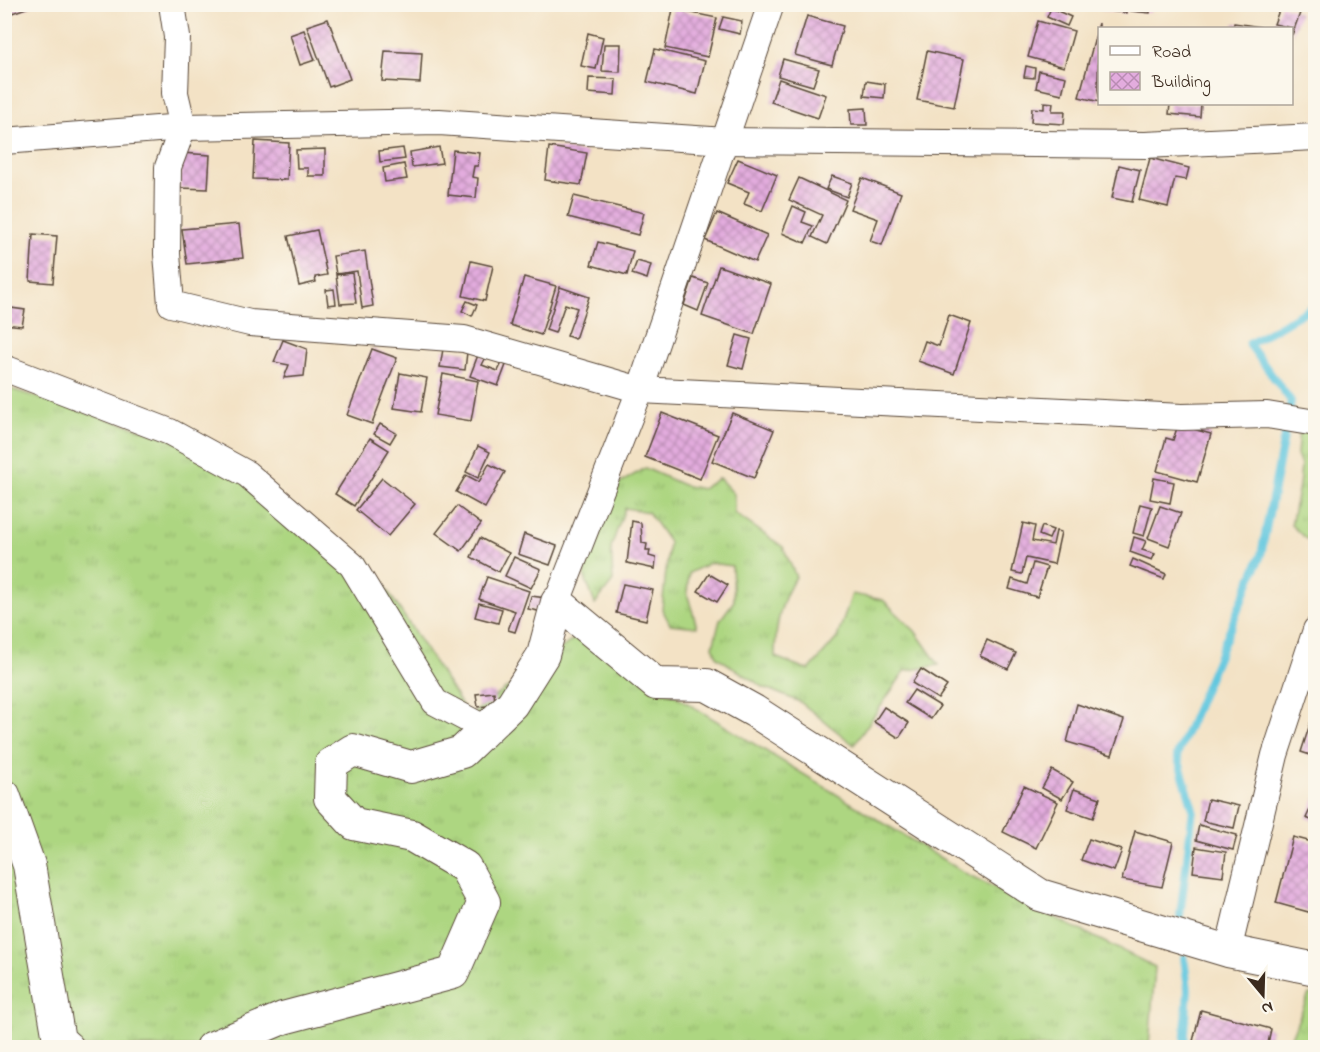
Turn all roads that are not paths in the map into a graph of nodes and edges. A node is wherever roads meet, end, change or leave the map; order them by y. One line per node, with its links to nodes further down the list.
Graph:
1 (172, 4): 3 (street)
2 (771, 4): 6 (street)
3 (183, 127): 5 (street); 6 (street); 8 (street)
4 (1316, 137): 6 (street)
5 (4, 141)
6 (724, 141): 8 (street)
7 (4, 368): 12 (street)
8 (640, 390): 9 (street); 10 (street)
9 (1316, 423)
10 (557, 602): 12 (street); 14 (street)
11 (1316, 630): 14 (street)
12 (486, 729): 17 (street)
13 (4, 795): 16 (street)
14 (1228, 951): 15 (street)
15 (1316, 969)
16 (69, 1047)
17 (211, 1047)

